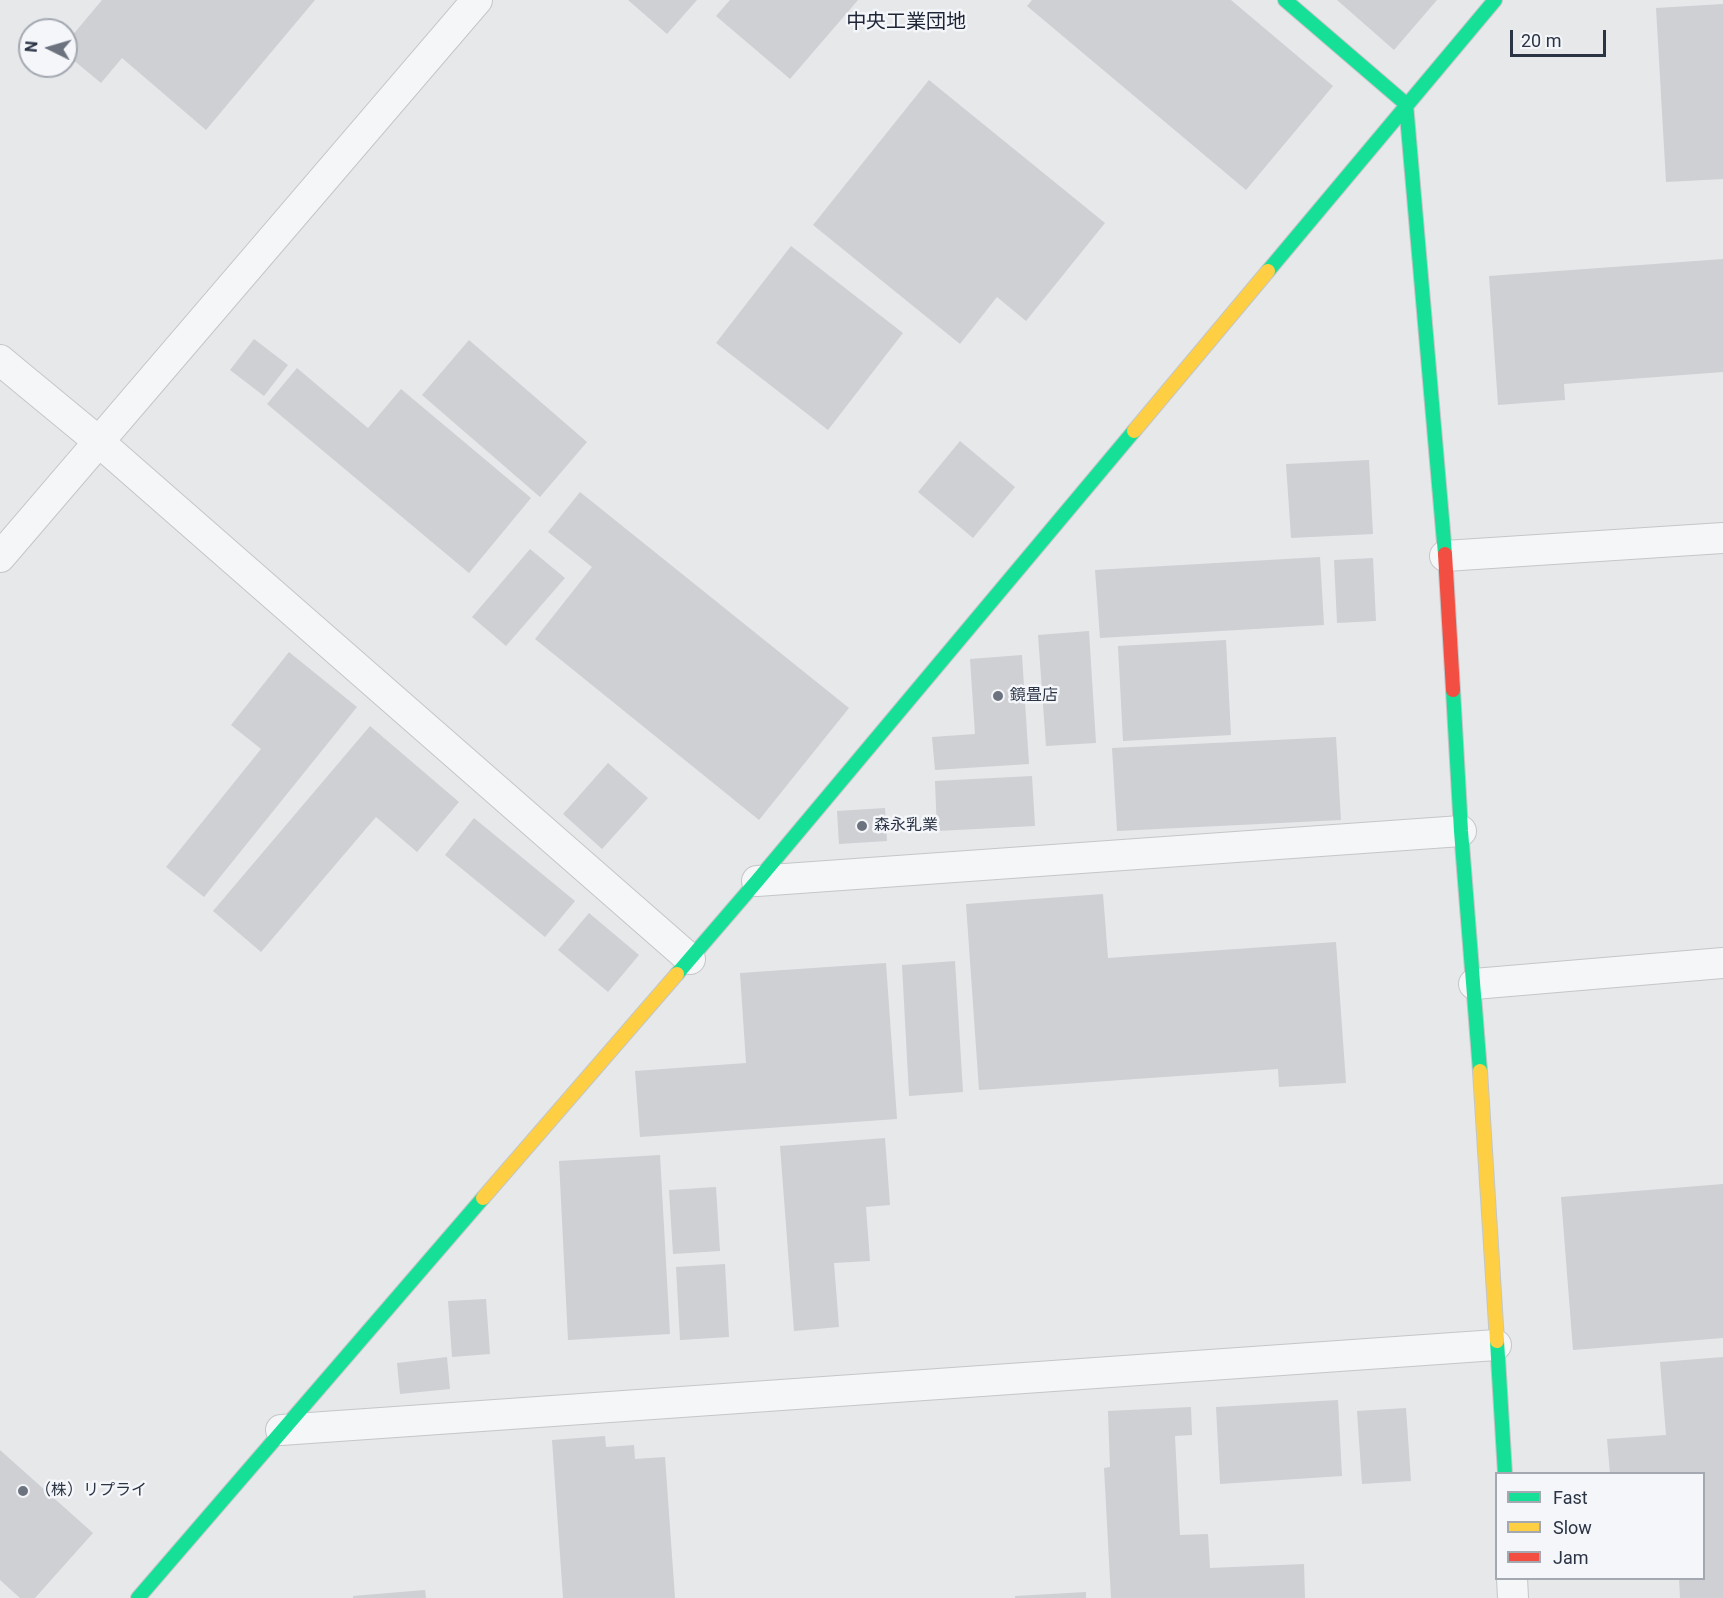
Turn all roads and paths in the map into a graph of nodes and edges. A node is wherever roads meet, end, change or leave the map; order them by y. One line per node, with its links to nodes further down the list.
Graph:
1 (477, 0): 6 (street)
2 (1285, 0): 4 (street)
3 (1495, 0): 4 (street)
4 (1406, 104): 8 (street); 11 (street)
5 (0, 360): 6 (street)
6 (98, 441): 9 (street); 12 (street)
7 (1723, 538): 8 (street)
8 (1445, 556): 10 (street)
9 (0, 557)
10 (1461, 831): 11 (street); 14 (street)
11 (757, 881): 12 (street)
12 (690, 959): 16 (street)
13 (1723, 963): 14 (street)
14 (1474, 984): 15 (street)
15 (1496, 1345): 16 (street); 17 (street)
16 (281, 1430): 19 (street)
17 (1505, 1472)
18 (1512, 1580): 20 (street)
19 (138, 1598)
20 (1514, 1598)

